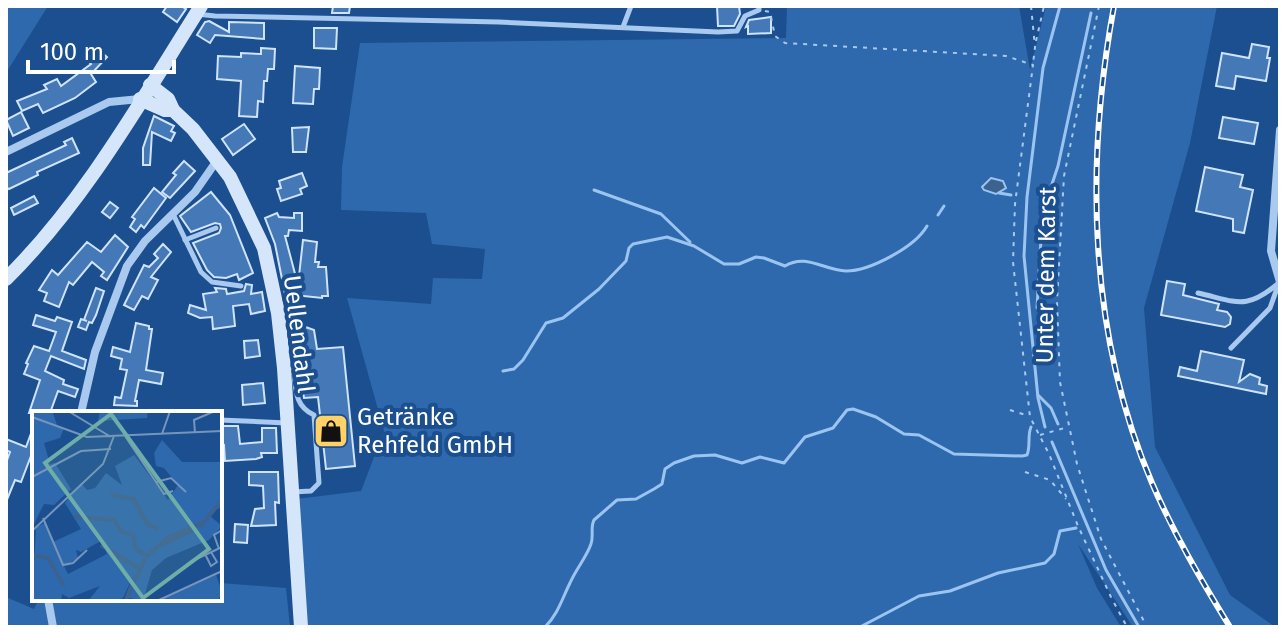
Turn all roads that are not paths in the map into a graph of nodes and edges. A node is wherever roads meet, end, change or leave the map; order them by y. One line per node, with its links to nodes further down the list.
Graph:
1 (631, 6): 4 (lane)
2 (759, 8): 4 (lane)
3 (199, 10): 4 (lane); 5 (main road)
4 (623, 27)
5 (150, 85): 6 (main road); 7 (main road, Uellendahl)
6 (140, 99): 7 (main road, Uellendahl); 10 (street); 17 (main road)
7 (173, 110): 11 (main road, Uellendahl)
8 (1280, 130): 9 (street)
9 (1279, 150): 12 (street)
10 (6, 152)
11 (218, 159): 13 (street); 22 (main road, Uellendahl)
12 (1277, 202): 14 (street)
13 (173, 214): 16 (lane); 23 (street)
14 (1277, 216): 18 (street)
15 (216, 228): 16 (lane)
16 (185, 240): 19 (lane)
17 (6, 279)
18 (1280, 282): 20 (lane); 21 (lane)
19 (241, 286)
20 (1198, 293)
21 (1231, 348)
22 (284, 368): 25 (main road, Uellendahl); 26 (lane)
23 (81, 411)
24 (222, 420): 25 (lane)
25 (288, 423): 26 (main road, Uellendahl)
26 (292, 492): 29 (main road, Uellendahl)
27 (48, 601): 28 (street)
28 (53, 627)
29 (301, 627)

